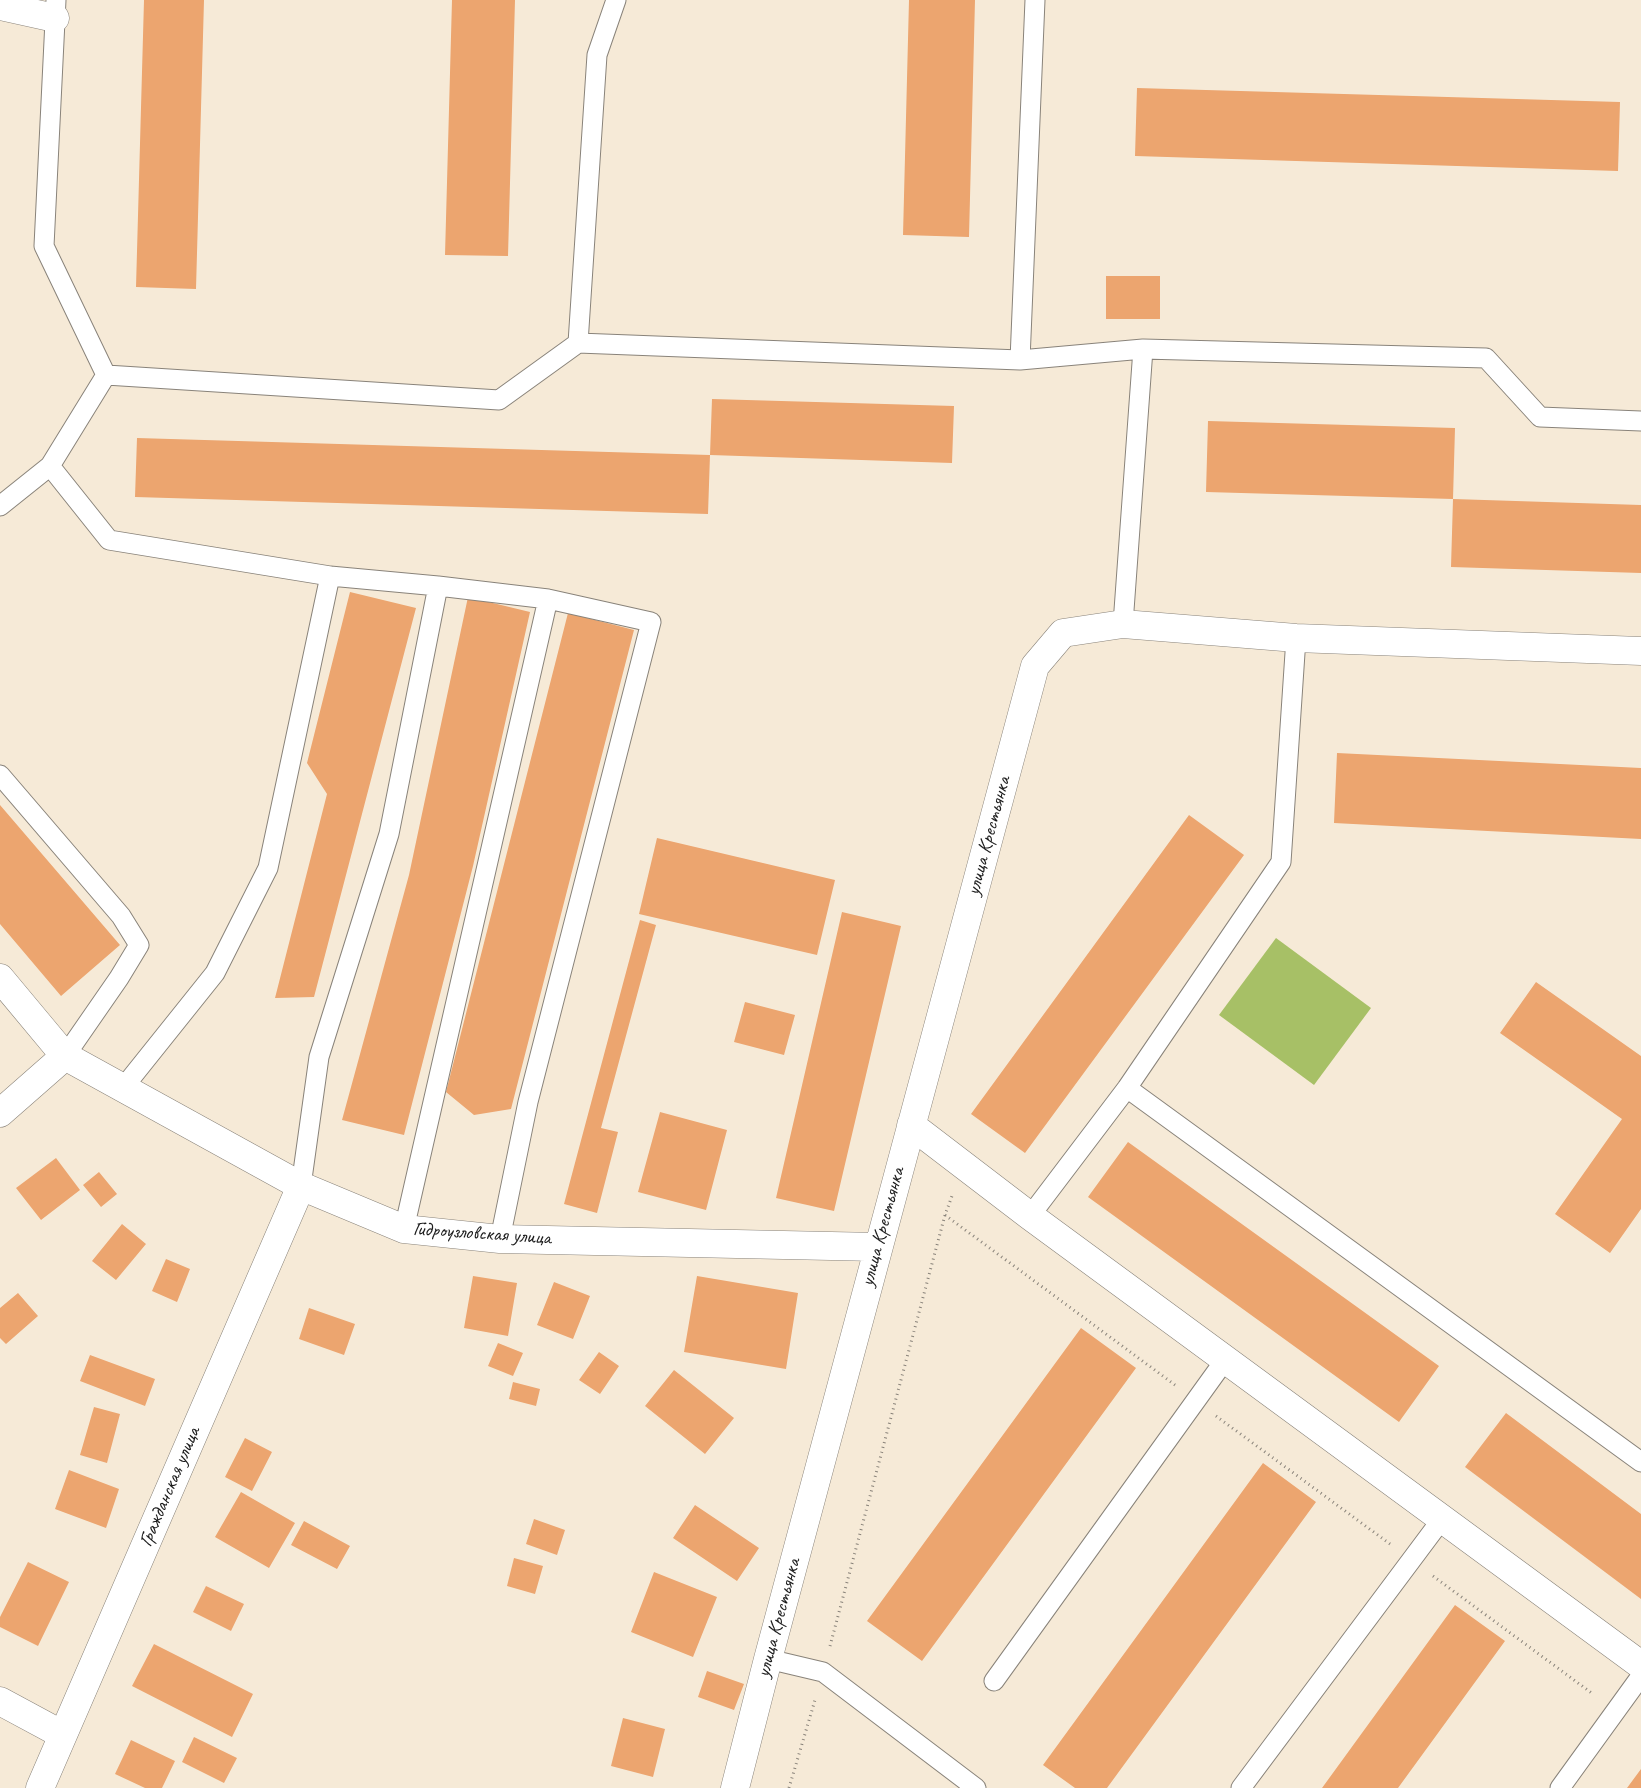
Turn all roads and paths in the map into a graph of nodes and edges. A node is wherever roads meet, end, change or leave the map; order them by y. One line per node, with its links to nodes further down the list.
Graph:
1 (616, 0): 5 (lane)
2 (1035, 0): 7 (lane)
3 (0, 6): 4 (street)
4 (56, 9): 8 (lane)
5 (578, 343): 7 (lane); 8 (lane)
6 (1143, 349): 7 (lane); 9 (lane); 15 (lane)
7 (1020, 360)
8 (106, 375): 10 (lane)
9 (1641, 421)
10 (50, 466): 11 (lane); 12 (lane)
11 (0, 506)
12 (330, 576): 13 (lane); 21 (lane)
13 (438, 586): 14 (lane); 26 (lane)
14 (548, 599): 29 (lane); 30 (lane)
15 (1123, 624): 16 (street); 24 (street, улица Крестьянка)
16 (1296, 638): 17 (street); 22 (lane)
17 (1641, 651)
18 (0, 775): 20 (lane)
19 (0, 978): 20 (street)
20 (65, 1056): 21 (street, Гидроузловская улица); 23 (street)
21 (123, 1088): 26 (street, Гидроузловская улица)
22 (1127, 1088): 28 (lane); 34 (lane)
23 (0, 1112)
24 (911, 1125): 25 (street); 31 (street, улица Крестьянка)
25 (962, 1166): 27 (path); 28 (street)
26 (301, 1186): 29 (street, Гидроузловская улица); 44 (street, Гражданская улица)
27 (944, 1215): 33 (path); 39 (path)
28 (1030, 1216): 32 (street)
29 (404, 1229): 30 (street, Гидроузловская улица)
30 (500, 1238): 31 (street, Гидроузловская улица)
31 (878, 1248): 37 (street, улица Крестьянка)
32 (1225, 1360): 33 (lane); 35 (street)
33 (1196, 1401): 36 (path); 41 (lane)
34 (1641, 1462)
35 (1442, 1519): 36 (lane); 38 (street)
36 (1411, 1560): 43 (path); 49 (lane)
37 (768, 1659): 39 (lane); 46 (street, улица Крестьянка)
38 (1641, 1665)
39 (823, 1672): 47 (path); 48 (lane)
40 (1641, 1676): 43 (lane)
41 (994, 1681)
42 (0, 1701): 44 (street)
43 (1616, 1711): 50 (lane)
44 (63, 1735): 45 (street, Гражданская улица)
45 (40, 1788)
46 (736, 1788)
47 (789, 1788)
48 (976, 1788)
49 (1241, 1788)
50 (1560, 1788)

